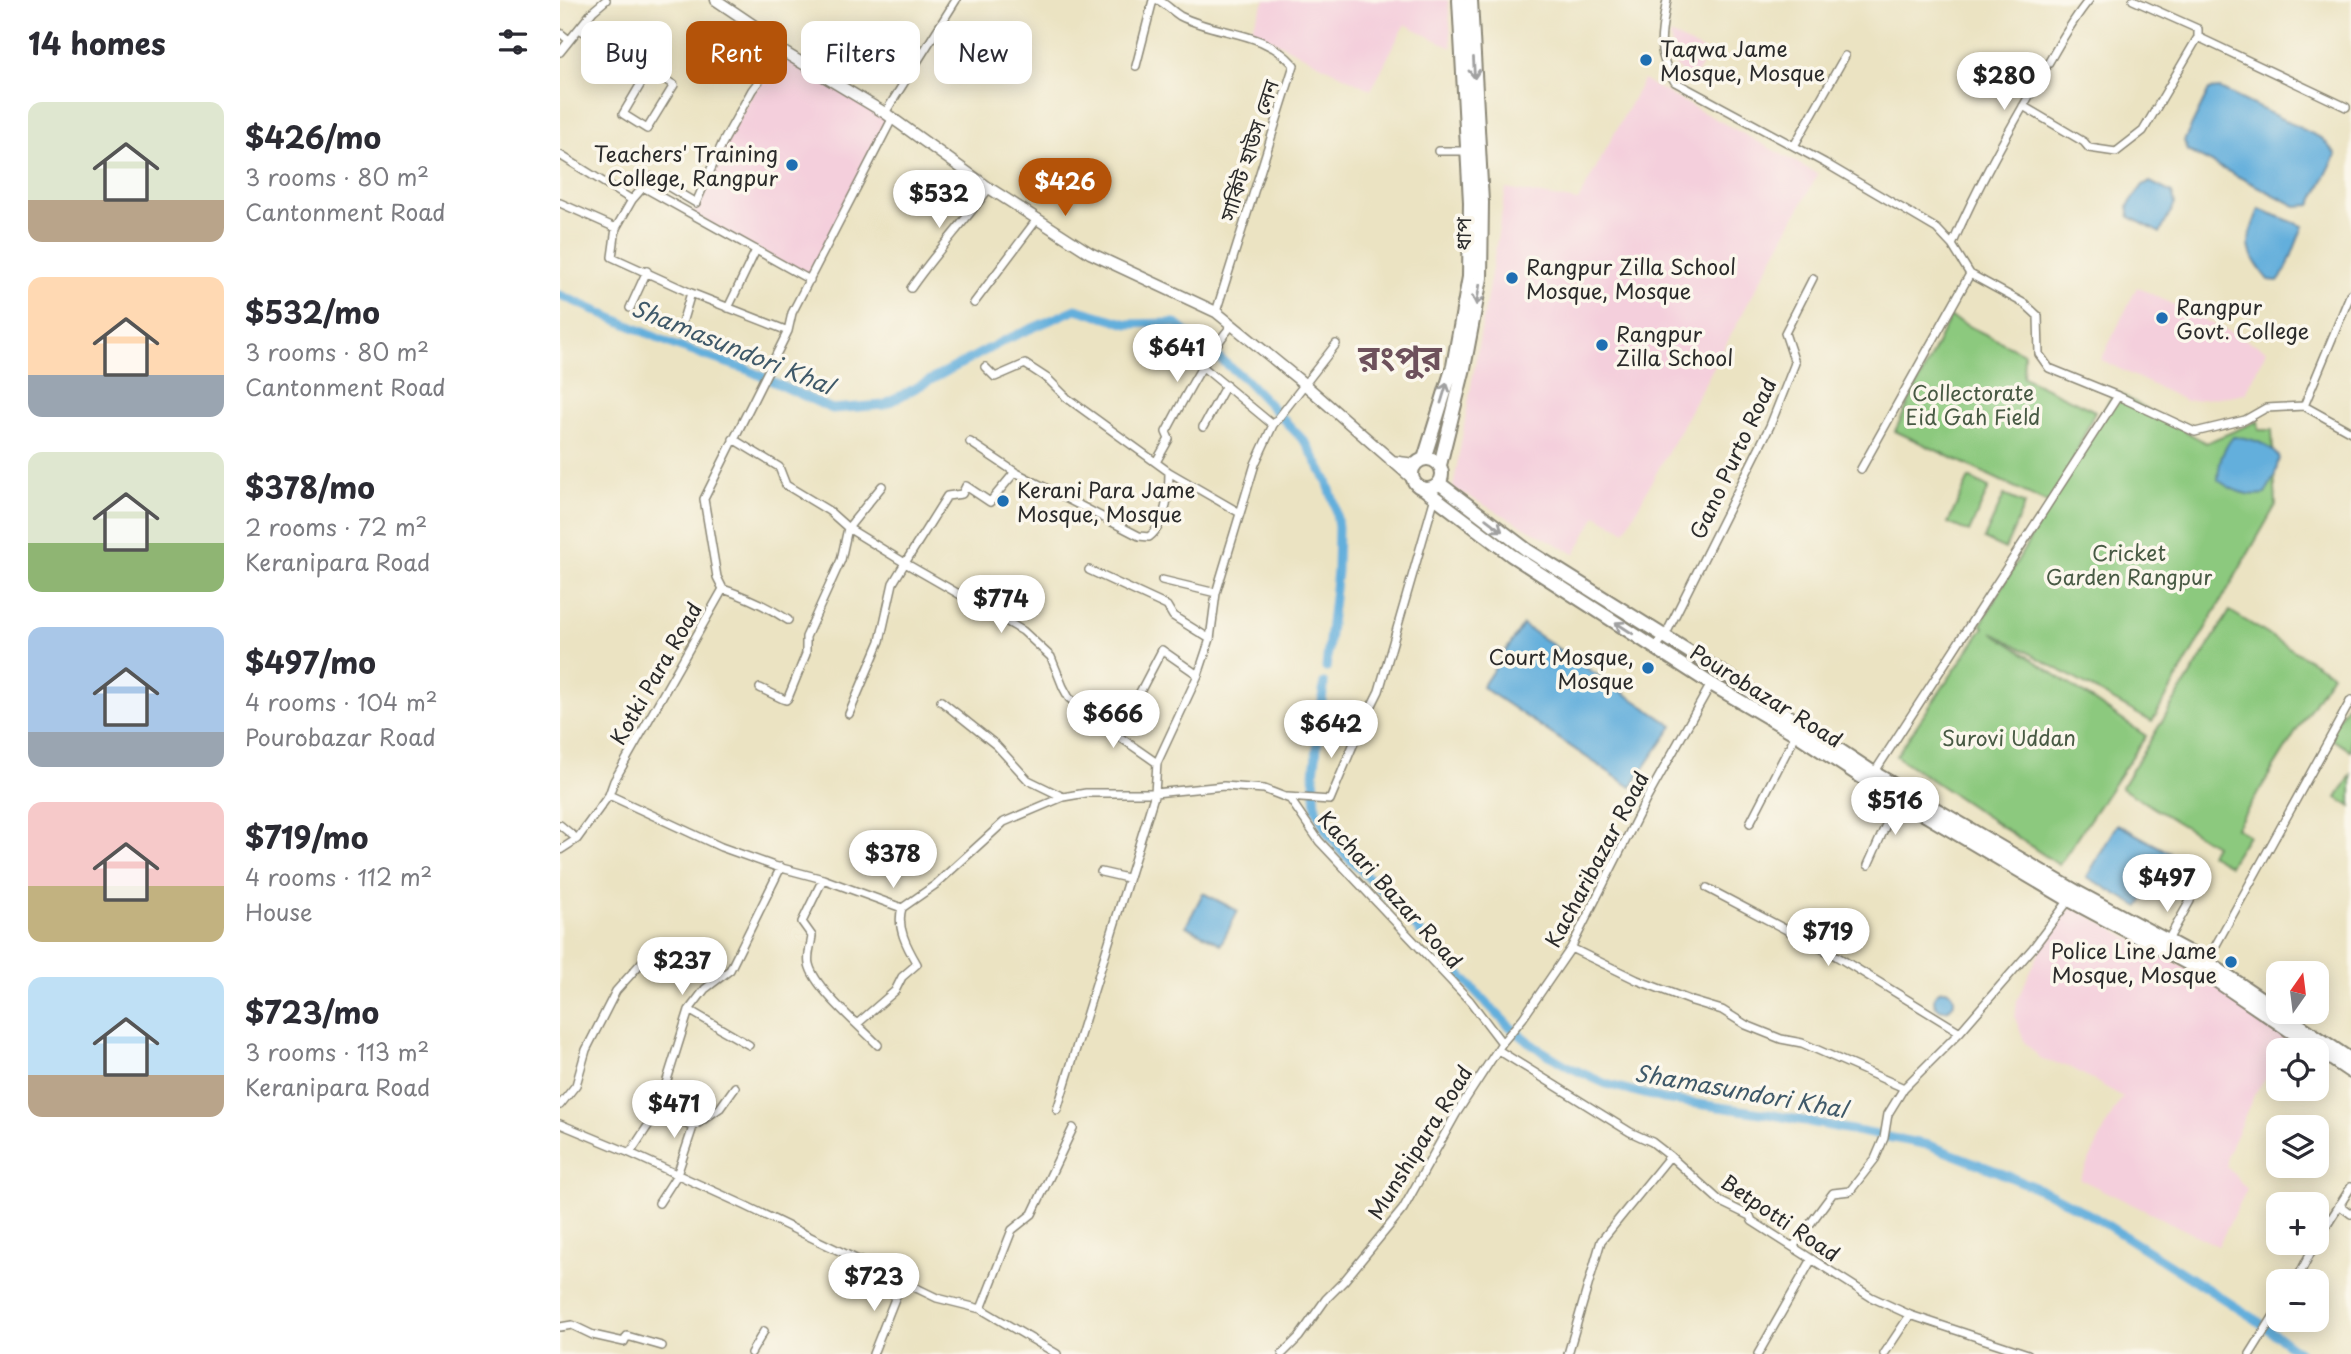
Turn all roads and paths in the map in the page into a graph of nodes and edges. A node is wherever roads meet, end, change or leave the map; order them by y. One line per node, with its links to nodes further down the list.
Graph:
1 (606, 0): 11 (street)
2 (716, 0): 10 (main road)
3 (956, 0): 23 (street)
4 (1159, 0): 18 (street); 46 (street, সার্কিট হাউস লেন)
5 (1459, 0): 26 (highway, ধাপ)
6 (1471, 0): 26 (highway, ধাপ, one-way to 26)
7 (1667, 0): 24 (street)
8 (2089, 0): 21 (street)
9 (2133, 0): 13 (street)
10 (746, 21)
11 (579, 29): 14 (street)
12 (560, 33): 14 (street)
13 (2198, 37): 21 (street); 22 (street)
14 (569, 40): 15 (street)
15 (560, 52)
16 (787, 54): 23 (main road)
17 (1845, 56): 24 (street)
18 (1136, 66)
19 (649, 70): 19 (street)
20 (757, 84): 28 (street)
21 (2023, 106): 34 (street)
22 (2346, 107)
23 (889, 116): 29 (main road); 39 (street, Kotki Para Road)
24 (1794, 146): 34 (street)
25 (1438, 151): 26 (street)
26 (1473, 151): 63 (highway, ধাপ, one-way to 26); 65 (highway, ধাপ, one-way to 65)
27 (560, 155): 30 (street)
28 (643, 187): 30 (street); 35 (street)
29 (989, 188): 32 (main road); 40 (street)
30 (632, 200): 33 (street)
31 (560, 203): 33 (street)
32 (1038, 218): 43 (street); 46 (main road)
33 (616, 228): 36 (street)
34 (1952, 245): 37 (street)
35 (756, 250): 39 (street); 44 (street)
36 (647, 271): 41 (street); 45 (street)
37 (1970, 274): 55 (street); 66 (street)
38 (1813, 278): 82 (street, Gano Purto Road)
39 (810, 280): 49 (street, Kotki Para Road)
40 (911, 288)
41 (691, 293): 44 (street); 47 (street)
42 (2351, 293): 56 (street)
43 (974, 303)
44 (728, 307): 49 (street)
45 (630, 308)
46 (1216, 312): 48 (main road)
47 (682, 323)
48 (1232, 325): 52 (street); 53 (main road)
49 (788, 331): 60 (street, Kotki Para Road)
50 (1336, 344): 53 (street)
51 (985, 367): 64 (street)
52 (1203, 367): 54 (street); 64 (street)
53 (1303, 383): 57 (street); 62 (main road)
54 (1226, 385): 57 (street); 58 (street)
55 (2118, 396): 56 (street); 94 (street)
56 (2304, 406): 59 (street)
57 (1273, 425): 74 (street)
58 (1203, 427)
59 (2351, 432)
60 (733, 439): 75 (street); 79 (street, Kotki Para Road)
61 (970, 442): 67 (street)
62 (1391, 461): 63 (main road); 69 (main road)
63 (1420, 461): 65 (highway); 69 (highway, ধাপ)
64 (1156, 462): 68 (street)
65 (1440, 465): 70 (highway, ধাপ)
66 (1861, 469)
67 (1015, 472): 68 (street); 76 (street)
68 (1170, 472): 74 (street)
69 (1413, 479): 72 (highway)
70 (1439, 483): 72 (highway); 82 (highway, Pourobazar Road, one-way to 82)
71 (882, 486): 75 (street)
72 (1424, 489): 73 (highway, Pourobazar Road)
73 (1435, 498): 84 (highway, Pourobazar Road, one-way to 73); 98 (street)
74 (1240, 513): 80 (street)
75 (848, 528): 76 (street); 87 (street)
76 (905, 563): 90 (street); 91 (street)
77 (1089, 570): 83 (street)
78 (1162, 580): 80 (street)
79 (723, 589): 81 (street); 96 (street, Kotki Para Road)
80 (1216, 593): 83 (street)
81 (788, 620)
82 (1665, 636): 84 (street, Gano Purto Road); 94 (highway, Pourobazar Road)
83 (1210, 639): 85 (street)
84 (1655, 648): 86 (highway, Pourobazar Road)
85 (1198, 675): 91 (street); 93 (street)
86 (1711, 684): 92 (highway, Pourobazar Road); 117 (street, Kacharibazar Road)
87 (760, 688)
88 (2351, 700): 120 (street)
89 (941, 701): 97 (street)
90 (849, 714)
91 (1114, 733): 93 (street)
92 (1796, 734): 99 (highway, Pourobazar Road); 100 (street)
93 (1157, 763): 95 (street)
94 (1874, 773): 115 (highway, Pourobazar Road)
95 (1151, 793): 97 (street); 98 (street); 107 (street)
96 (609, 795): 102 (street, Kotki Para Road); 105 (street)
97 (1063, 797): 114 (street)
98 (1287, 797): 111 (street, Kachari Bazar Road)
99 (1898, 798): 104 (street); 112 (highway, Pourobazar Road)
100 (1750, 823)
101 (560, 825): 102 (street)
102 (578, 839): 103 (street, Kotki Para Road)
103 (560, 850)
104 (1868, 865)
105 (780, 867): 108 (street); 124 (street)
106 (1101, 872): 107 (street)
107 (1127, 878): 136 (street)
108 (823, 879): 114 (street); 125 (street)
109 (1376, 885): 111 (street)
110 (1707, 888): 128 (street)
111 (1368, 890): 118 (street, Kachari Bazar Road)
112 (2069, 900): 120 (highway, Pourobazar Road); 128 (street)
113 (2190, 901): 115 (street)
114 (902, 908): 125 (street)
115 (2168, 940): 120 (highway, Pourobazar Road)
116 (1434, 947): 118 (street)
117 (1571, 948): 130 (street, Kacharibazar Road); 134 (street)
118 (1426, 953): 122 (street, Kachari Bazar Road)
119 (649, 954): 135 (street)
120 (2205, 966): 123 (highway, Pourobazar Road); 132 (highway, Pourobazar Road)
121 (1478, 994): 122 (street)
122 (1470, 1001): 130 (street, Kachari Bazar Road)
123 (2266, 1003)
124 (690, 1010): 127 (street); 137 (street)
125 (857, 1024): 129 (street)
126 (2298, 1024): 131 (highway, Pourobazar Road)
127 (719, 1028)
128 (1960, 1032): 134 (street)
129 (878, 1045)
130 (1500, 1047): 142 (street, Betpotti Road); 161 (street, Munshipara Road)
131 (2351, 1060)
132 (2351, 1072)
133 (735, 1087): 139 (street)
134 (1904, 1088): 149 (street)
135 (560, 1105)
136 (1057, 1110)
137 (657, 1112): 139 (street); 141 (street)
138 (560, 1124): 141 (street)
139 (693, 1126): 143 (street)
140 (1073, 1128): 152 (street)
141 (630, 1153): 143 (street)
142 (1670, 1156): 149 (street, Betpotti Road); 162 (street)
143 (677, 1175): 145 (street); 151 (street)
144 (2351, 1187): 146 (street)
145 (659, 1203)
146 (2339, 1205): 147 (street); 148 (street)
147 (2351, 1214)
148 (2329, 1222)
149 (1793, 1247): 150 (street, Betpotti Road)
150 (1812, 1259): 153 (street, Betpotti Road); 163 (street)
151 (902, 1281): 152 (street); 159 (street)
152 (981, 1309): 160 (street)
153 (1910, 1315): 164 (street); 165 (street, Betpotti Road)
154 (560, 1328): 157 (street)
155 (2266, 1328): 166 (street)
156 (764, 1331): 158 (street)
157 (662, 1346)
158 (751, 1353)
159 (873, 1354)
160 (1057, 1354)
161 (1282, 1354)
162 (1568, 1354)
163 (1758, 1354)
164 (1884, 1354)
165 (2028, 1354)
166 (2250, 1354)

